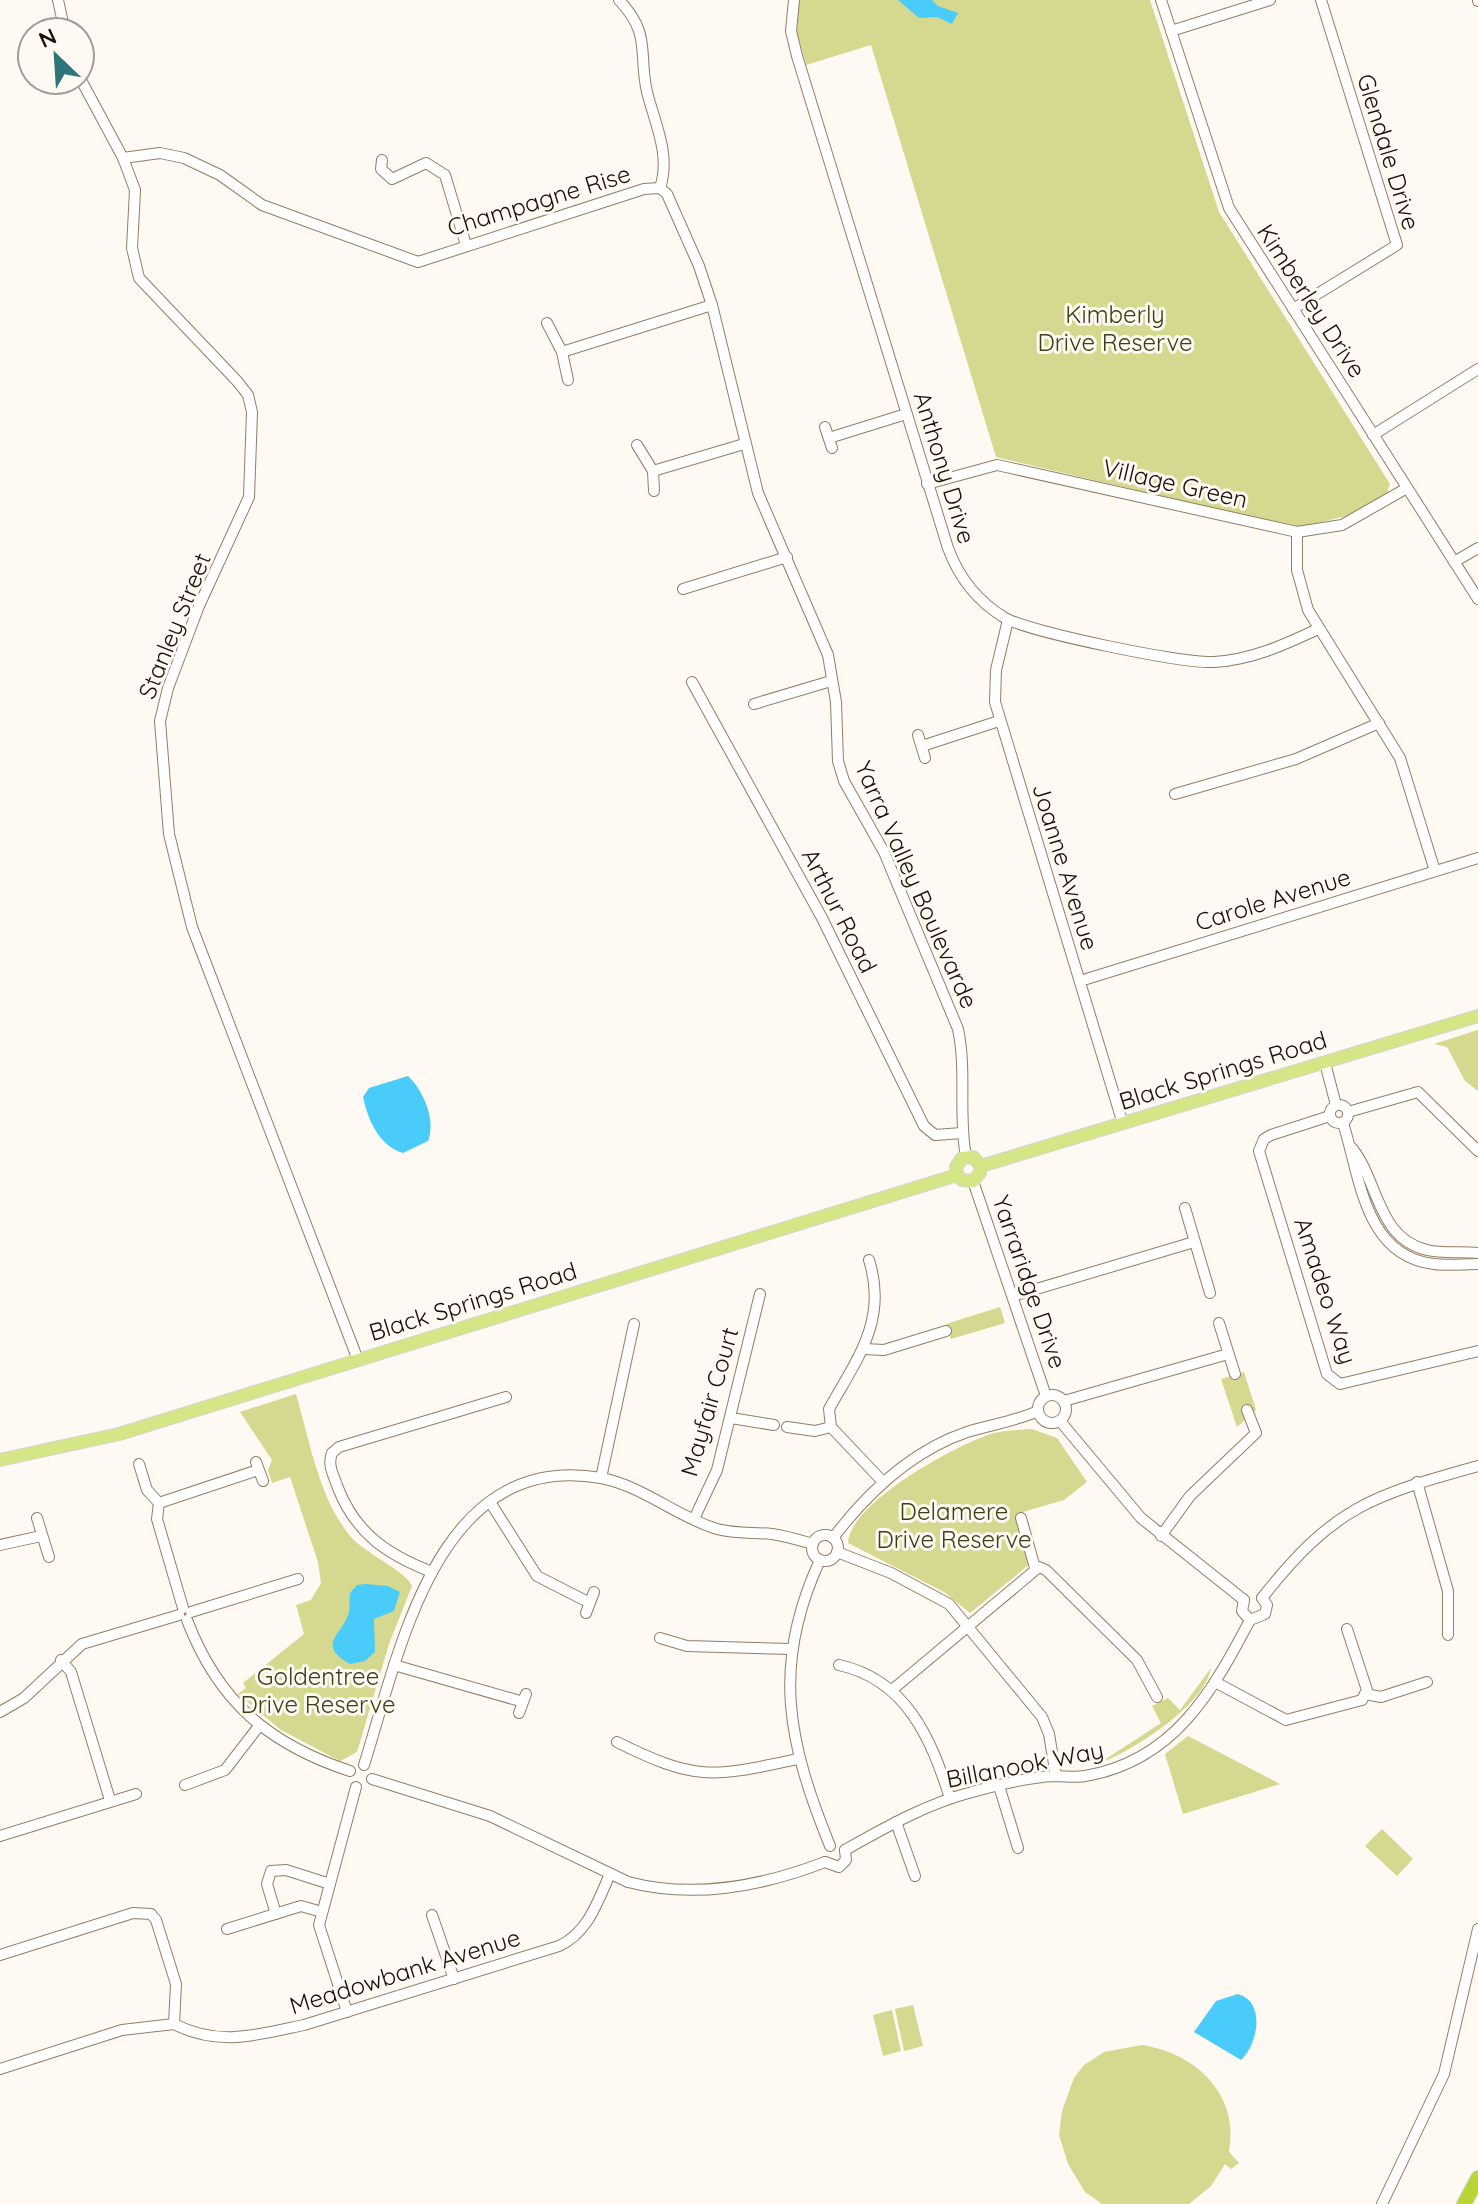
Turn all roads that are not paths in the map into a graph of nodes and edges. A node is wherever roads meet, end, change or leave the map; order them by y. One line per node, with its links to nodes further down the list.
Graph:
1 (619, 0): 10 (street)
2 (794, 0): 18 (street, Anthony Drive)
3 (1161, 0): 6 (street, Kimberley Drive)
4 (1270, 0): 6 (street)
5 (1321, 0): 13 (street, Glendale Drive)
6 (1171, 31): 13 (street, Kimberley Drive)
7 (90, 96): 8 (street, Stanley Street)
8 (123, 158): 11 (street, Champagne Rise); 72 (street, Stanley Street)
9 (382, 160): 11 (street)
10 (660, 188): 11 (street, Champagne Rise); 12 (street, Yarra Valley Boulevarde)
11 (466, 245)
12 (712, 305): 15 (street); 21 (street, Yarra Valley Boulevarde)
13 (1293, 309): 19 (street, Kimberley Drive)
14 (547, 323): 15 (street)
15 (562, 352): 17 (street)
16 (1478, 369): 19 (street)
17 (568, 380)
18 (906, 414): 20 (street); 24 (street, Anthony Drive)
19 (1373, 435): 25 (street, Kimberley Drive)
20 (829, 438)
21 (744, 444): 23 (street); 29 (street, Yarra Valley Boulevarde)
22 (637, 445): 23 (street)
23 (653, 471): 26 (street)
24 (927, 484): 27 (street, Village Green); 33 (street, Anthony Drive)
25 (1407, 488): 27 (street, Village Green); 30 (street, Kimberley Drive)
26 (654, 491)
27 (1297, 532): 34 (street)
28 (1478, 548): 30 (street)
29 (787, 557): 31 (street); 35 (street, Yarra Valley Boulevarde)
30 (1454, 562): 32 (street, Kimberley Drive)
31 (683, 589)
32 (1478, 599)
33 (1008, 620): 34 (street, Anthony Drive); 38 (street, Joanne Avenue)
34 (1318, 629): 39 (street)
35 (831, 681): 37 (street); 51 (street, Yarra Valley Boulevarde)
36 (692, 682): 51 (street, Arthur Road)
37 (754, 704)
38 (999, 721): 40 (street); 44 (street, Joanne Avenue)
39 (1379, 723): 41 (street); 43 (street)
40 (918, 735)
41 (1175, 794)
42 (1478, 858): 43 (street, Carole Avenue)
43 (1435, 871): 44 (street, Carole Avenue)
44 (1080, 981): 50 (street, Joanne Avenue)
45 (1478, 1016): 46 (main road, Black Springs Road)
46 (1325, 1063): 47 (street); 50 (main road, Black Springs Road)
47 (1336, 1105): 48 (street); 49 (street)
48 (1330, 1116): 49 (street); 70 (street, Amadeo Way)
49 (1346, 1118): 52 (street); 53 (street)
50 (1123, 1124): 55 (main road, Black Springs Road)
51 (962, 1133): 54 (street, Yarra Valley Boulevarde)
52 (1350, 1146): 60 (street); 62 (street)
53 (1478, 1151)
54 (966, 1157): 55 (main road); 56 (main road)
55 (981, 1166): 57 (main road)
56 (957, 1175): 57 (main road); 72 (main road, Black Springs Road)
57 (973, 1181): 65 (street, Yarraridge Drive)
58 (1185, 1208): 59 (street)
59 (1194, 1242): 63 (street); 65 (street)
60 (1478, 1253)
61 (869, 1260): 69 (street)
62 (1478, 1264)
63 (1210, 1293)
64 (760, 1294): 79 (street, Mayfair Court)
65 (1013, 1296): 74 (street, Yarraridge Drive)
66 (1219, 1323): 71 (street)
67 (634, 1324): 87 (street)
68 (946, 1331): 69 (street)
69 (864, 1349): 83 (street)
70 (1478, 1351)
71 (1228, 1354): 73 (street); 76 (street)
72 (358, 1360): 84 (main road, Black Springs Road)
73 (1235, 1374)
74 (1046, 1396): 76 (street); 78 (street)
75 (506, 1397): 105 (street)
76 (1064, 1401): 80 (street)
77 (1247, 1410): 97 (street)
78 (1038, 1411): 80 (street); 89 (street)
79 (731, 1418): 81 (street); 95 (street, Mayfair Court)
80 (1060, 1421): 97 (street)
81 (774, 1425)
82 (787, 1427): 83 (street)
83 (831, 1427): 89 (street)
84 (0, 1460)
85 (139, 1464): 92 (street)
86 (1478, 1466): 90 (street)
87 (601, 1478): 91 (street); 95 (street)
88 (263, 1481): 92 (street)
89 (883, 1482): 98 (street)
90 (1417, 1482): 108 (street); 114 (street)
91 (490, 1502): 105 (street); 107 (street)
92 (159, 1503): 110 (street)
93 (37, 1518): 96 (street)
94 (1021, 1518): 104 (street)
95 (694, 1519): 99 (street)
96 (41, 1536): 100 (street); 102 (street)
97 (1161, 1536): 109 (street)
98 (833, 1538): 99 (street); 101 (street)
99 (813, 1544): 103 (street)
100 (0, 1545)
101 (837, 1552): 103 (street); 112 (street)
102 (49, 1557)
103 (820, 1560): 116 (street)
104 (1035, 1568): 112 (street); 124 (street)
105 (432, 1572): 118 (street)
106 (298, 1579): 110 (street)
107 (594, 1592)
108 (1262, 1598): 109 (street); 111 (street)
109 (1244, 1600): 111 (street)
110 (185, 1614): 117 (street); 127 (street)
111 (1250, 1620): 121 (street, Billanook Way)
112 (968, 1626): 122 (street); 132 (street)
113 (1347, 1629): 123 (street)
114 (1448, 1635)
115 (660, 1638): 116 (street)
116 (791, 1649): 129 (street)
117 (61, 1660): 126 (street); 139 (street)
118 (394, 1665): 125 (street); 130 (street)
119 (839, 1665): 122 (street)
120 (1427, 1682): 123 (street)
121 (1217, 1683): 123 (street); 132 (street, Billanook Way)
122 (892, 1690): 138 (street)
123 (1365, 1694)
124 (1157, 1697)
125 (522, 1703)
126 (0, 1712)
127 (259, 1726): 131 (street); 134 (street)
128 (617, 1742): 129 (street)
129 (798, 1759): 142 (street)
130 (364, 1765): 131 (street); 133 (street)
131 (350, 1771): 136 (street)
132 (1056, 1776): 135 (street, Billanook Way)
133 (372, 1779): 136 (street); 146 (street)
134 (185, 1785)
135 (999, 1786): 138 (street, Billanook Way); 143 (street)
136 (356, 1787): 148 (street)
137 (136, 1794): 139 (street)
138 (950, 1798): 140 (street, Billanook Way)
139 (110, 1800): 141 (street)
140 (896, 1822): 144 (street, Billanook Way); 147 (street)
141 (0, 1836)
142 (830, 1846): 144 (street); 145 (street)
143 (1018, 1848)
144 (845, 1850): 145 (street)
145 (825, 1862): 146 (street)
146 (610, 1874): 155 (street, Meadowbank Avenue)
147 (915, 1876)
148 (330, 1884): 149 (street); 150 (street)
149 (322, 1912): 150 (street); 156 (street)
150 (276, 1914): 152 (street)
151 (432, 1915): 155 (street)
152 (227, 1929)
153 (1478, 1929): 160 (street)
154 (0, 1955): 157 (street)
155 (454, 1979): 156 (street, Meadowbank Avenue)
156 (347, 2012): 157 (street, Meadowbank Avenue)
157 (174, 2024): 158 (street)
158 (0, 2069)
159 (1478, 2178): 161 (highway)
160 (1382, 2204)
161 (1464, 2204)

